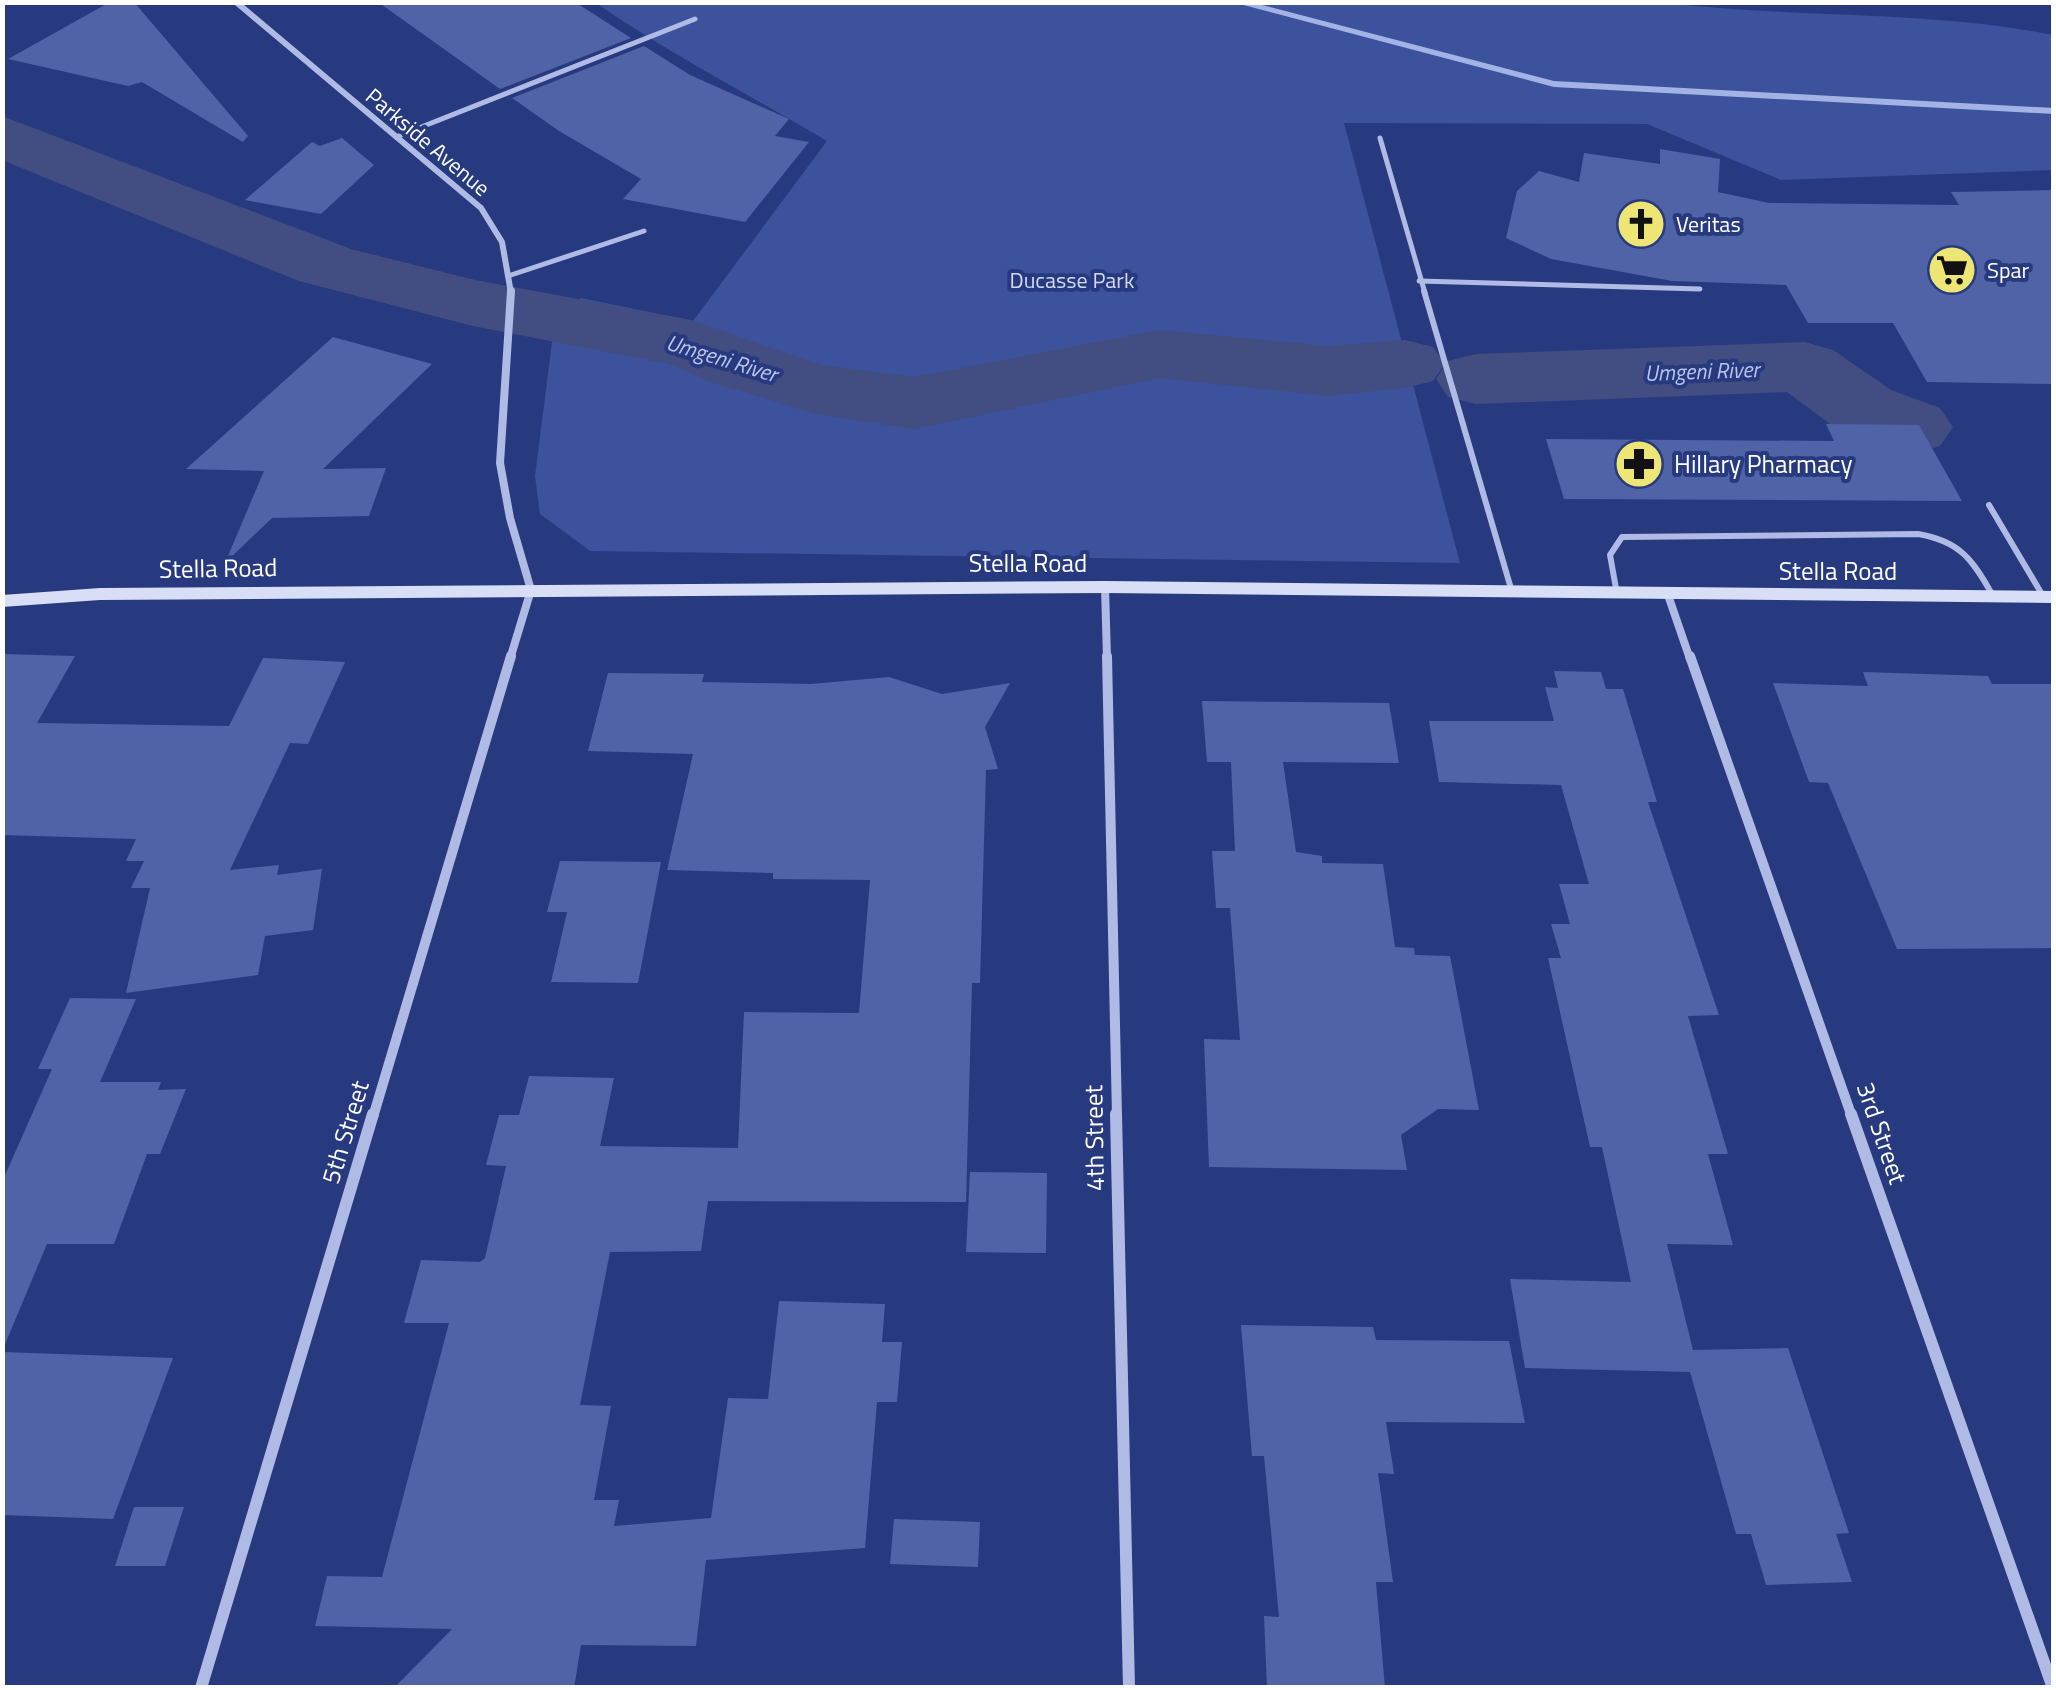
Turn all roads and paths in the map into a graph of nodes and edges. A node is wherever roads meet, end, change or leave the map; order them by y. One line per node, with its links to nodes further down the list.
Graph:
1 (236, 2): 3 (street, Parkside Avenue)
2 (695, 19): 3 (lane)
3 (396, 137): 6 (street, Parkside Avenue)
4 (1380, 138): 7 (lane)
5 (644, 231): 6 (lane)
6 (511, 280): 11 (street, Parkside Avenue)
7 (1419, 280): 8 (lane); 12 (lane)
8 (1700, 289)
9 (1989, 505): 16 (lane)
10 (1105, 588): 11 (main road, Stella Road); 12 (main road, Stella Road); 19 (street, 4th Street)
11 (531, 590): 17 (main road, Stella Road); 18 (street, 5th Street)
12 (1512, 592): 13 (main road, Stella Road)
13 (1617, 594): 14 (main road, Stella Road); 15 (lane)
14 (1668, 594): 15 (main road, Stella Road); 20 (street, 3rd Street)
15 (1993, 596): 16 (main road, Stella Road)
16 (2048, 597)
17 (2, 601)
18 (201, 1688)
19 (1128, 1688)
20 (2053, 1688)

